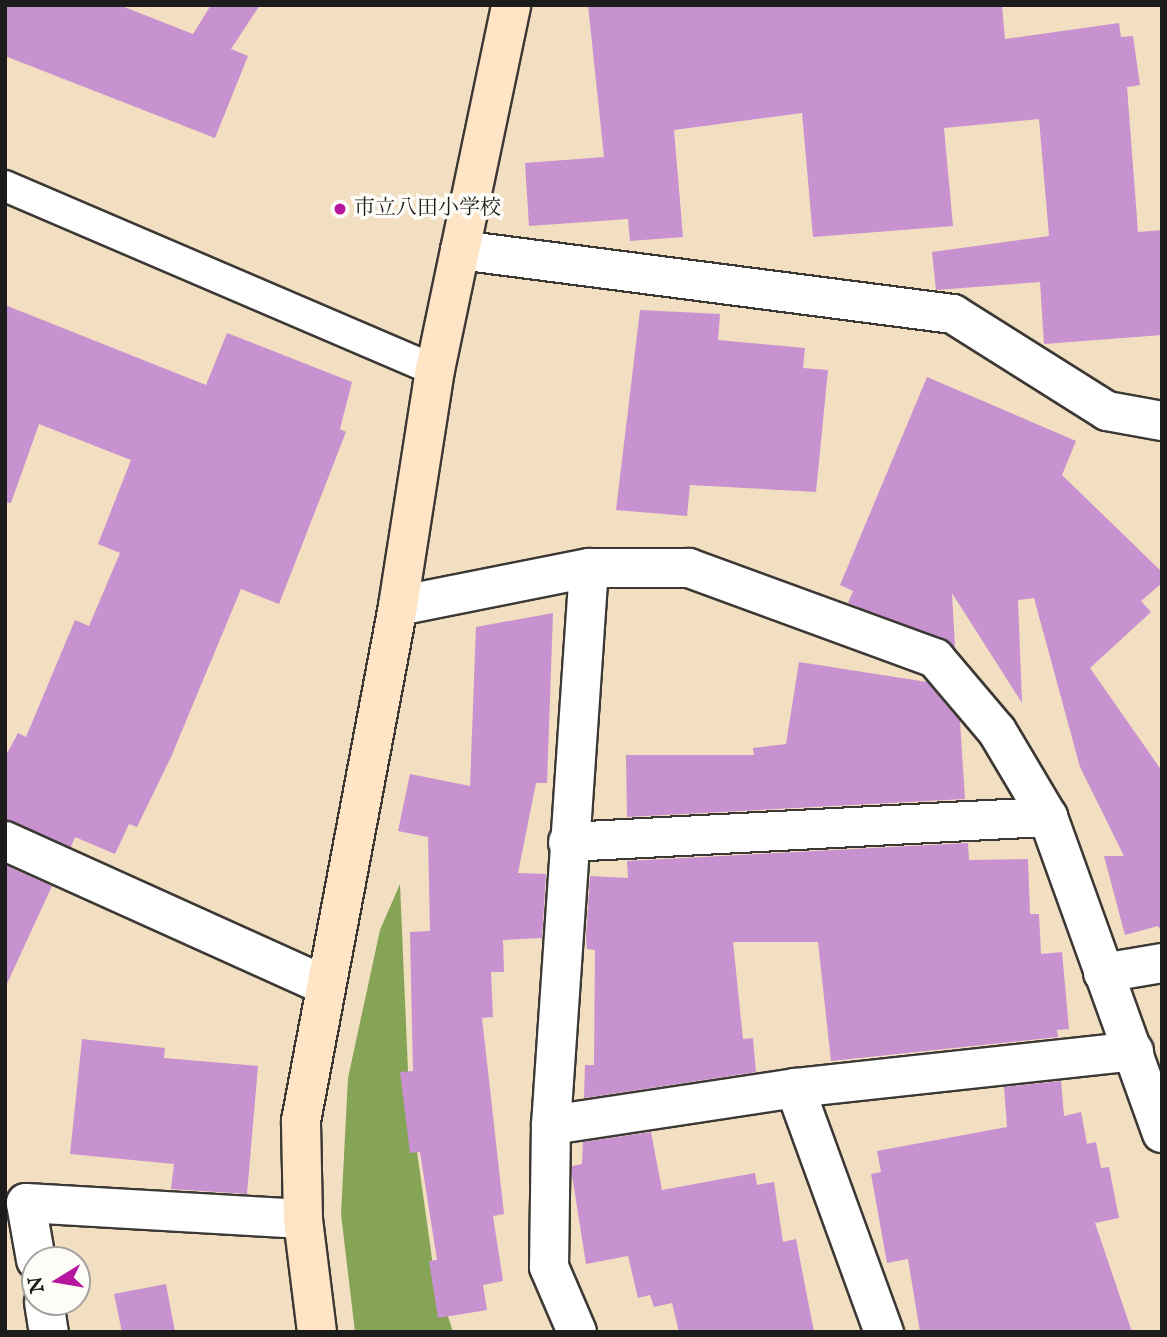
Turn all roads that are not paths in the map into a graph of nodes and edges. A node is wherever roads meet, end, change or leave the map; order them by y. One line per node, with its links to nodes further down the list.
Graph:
1 (511, 5): 3 (street)
2 (5, 186): 4 (lane)
3 (460, 250): 4 (street); 5 (street)
4 (435, 370): 7 (street)
5 (1162, 421)
6 (589, 568): 7 (street); 8 (street); 10 (street)
7 (398, 606): 13 (street)
8 (1048, 817): 10 (street); 12 (street)
9 (5, 841): 13 (street)
10 (568, 842): 16 (street)
11 (1162, 963): 12 (street)
12 (1103, 974): 14 (street)
13 (322, 984): 19 (street)
14 (1134, 1051): 15 (street); 17 (street)
15 (795, 1088): 16 (street); 23 (street)
16 (551, 1125): 22 (street)
17 (1162, 1133)
18 (16, 1201): 19 (street); 20 (street)
19 (303, 1219): 21 (street)
20 (31, 1246)
21 (317, 1332)
22 (577, 1332)
23 (884, 1332)

